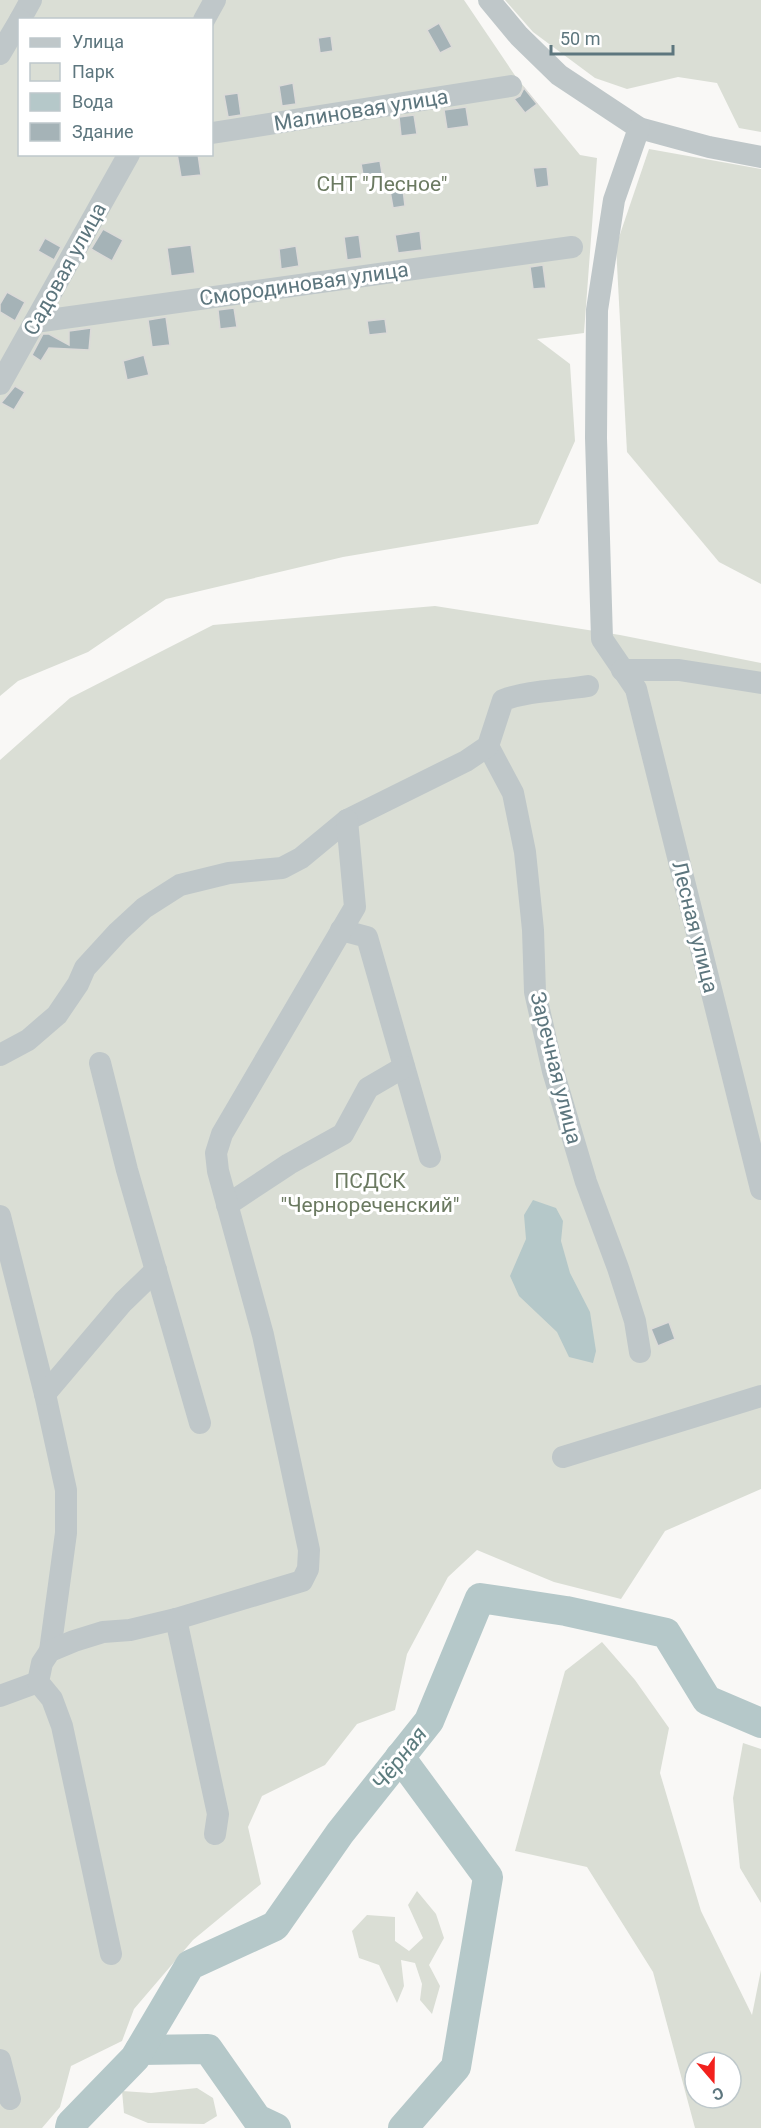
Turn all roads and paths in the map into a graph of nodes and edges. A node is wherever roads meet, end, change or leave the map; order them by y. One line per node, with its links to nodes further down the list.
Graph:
1 (31, 0): 4 (street)
2 (215, 0): 5 (street)
3 (489, 0): 9 (street)
4 (21, 18)
5 (205, 18)
6 (18, 23): 7 (street)
7 (0, 54)
8 (511, 86): 10 (street, Малиновая улица)
9 (639, 128): 12 (street); 16 (street, Лесная улица)
10 (213, 133)
11 (128, 156): 14 (street, Садовая улица)
12 (761, 157)
13 (572, 247): 14 (street, Смородиновая улица)
14 (35, 322): 15 (street, Садовая улица)
15 (0, 384)
16 (622, 670): 17 (street); 26 (street, Лесная улица)
17 (761, 683)
18 (588, 686): 19 (street)
19 (488, 746): 20 (street); 30 (street, Заречная улица)
20 (347, 820): 21 (street); 22 (street)
21 (341, 930): 24 (street); 27 (street)
22 (0, 1055)
23 (100, 1063): 29 (street)
24 (404, 1067): 25 (street); 27 (street)
25 (430, 1157)
26 (761, 1189)
27 (227, 1205): 35 (street)
28 (0, 1216): 31 (street)
29 (156, 1270): 31 (street); 33 (street)
30 (640, 1352)
31 (45, 1394): 36 (street)
32 (761, 1396): 34 (street)
33 (200, 1423)
34 (563, 1457)
35 (176, 1619): 36 (street); 39 (street)
36 (50, 1651): 37 (street)
37 (38, 1682): 38 (street); 40 (street)
38 (0, 1696)
39 (215, 1834)
40 (111, 1954)
41 (0, 2060): 42 (street)
42 (9, 2099)

